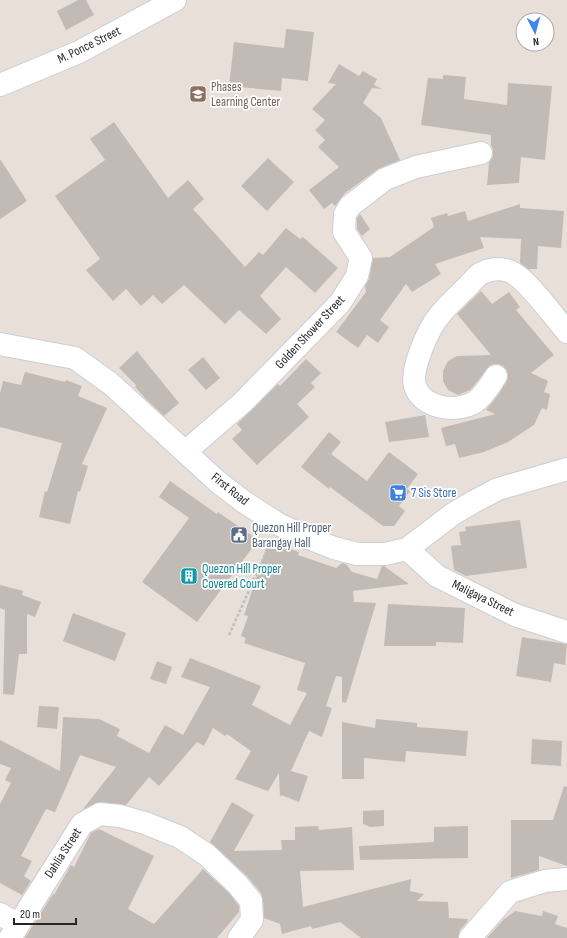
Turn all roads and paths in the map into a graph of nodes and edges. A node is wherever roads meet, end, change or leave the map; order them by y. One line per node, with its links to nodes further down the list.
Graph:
1 (175, 0): 2 (street, M. Ponce Street)
2 (0, 85)
3 (481, 153): 7 (street, Golden Shower Street)
4 (567, 332): 6 (street)
5 (0, 344): 7 (street, First Road)
6 (496, 376)
7 (186, 451): 10 (street, First Road)
8 (567, 469): 10 (street, First Road)
9 (272, 540): 12 (path)
10 (407, 549): 11 (street, Maligaya Street)
11 (567, 632)
12 (229, 635)
13 (567, 879): 16 (street)
14 (9, 925): 15 (street, Dahlia Street)
15 (239, 938)
16 (470, 938)

